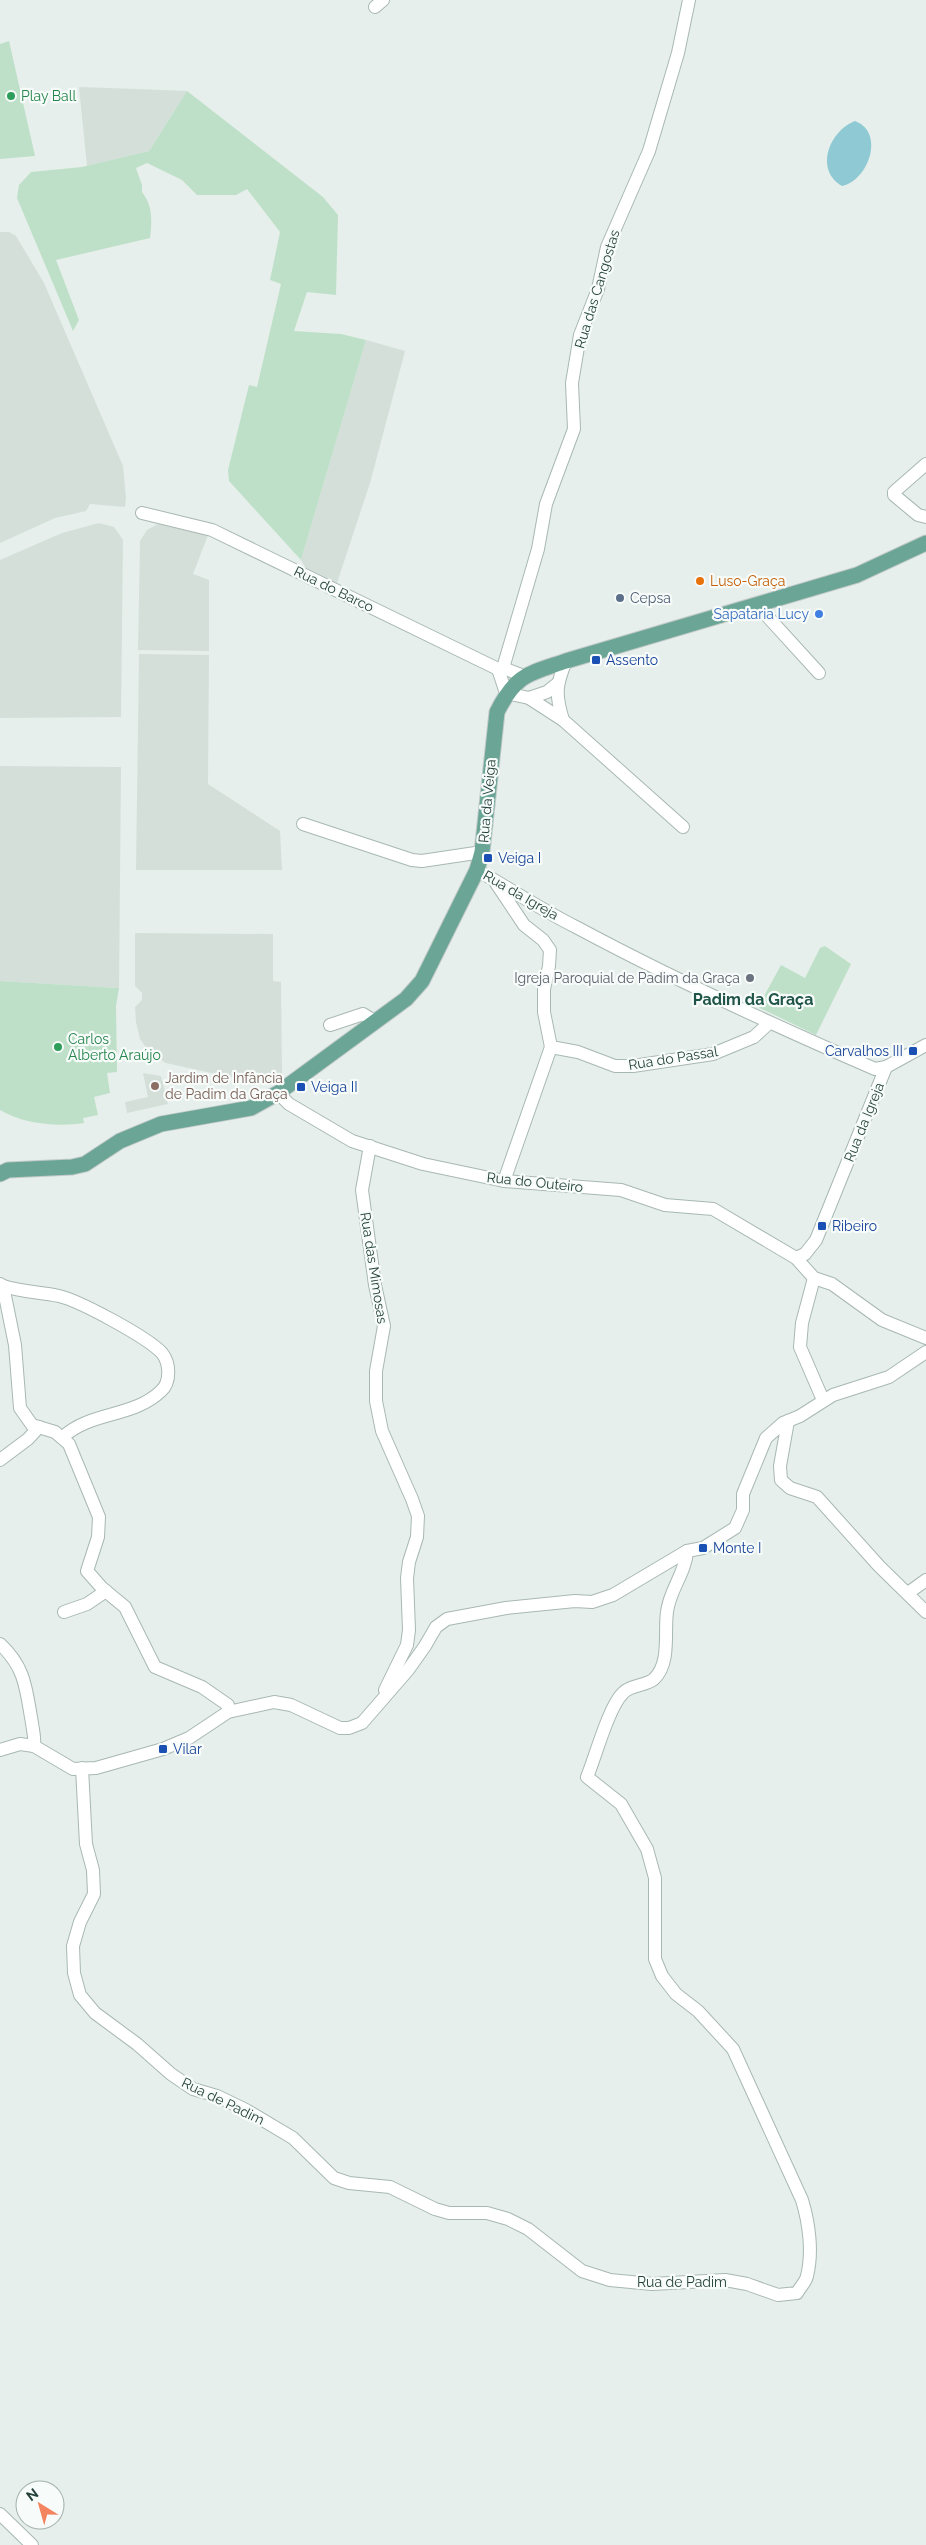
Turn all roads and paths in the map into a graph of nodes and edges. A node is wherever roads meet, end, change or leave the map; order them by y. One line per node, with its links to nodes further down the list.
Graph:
1 (689, 0): 8 (street, Rua das Cangostas)
2 (926, 464): 3 (street)
3 (926, 517)
4 (143, 518): 8 (street, Rua do Barco)
5 (926, 543): 6 (main road)
6 (757, 605): 7 (main road); 9 (street)
7 (566, 661): 10 (main road); 11 (street)
8 (501, 669): 10 (street, Rua do Barco); 12 (street)
9 (820, 673)
10 (524, 676): 12 (main road, Rua da Veiga)
11 (557, 684): 13 (street); 14 (street)
12 (506, 693): 13 (street); 17 (main road, Rua da Veiga)
13 (529, 698): 14 (street)
14 (563, 720): 16 (street)
15 (303, 824): 17 (street)
16 (683, 827)
17 (482, 852): 18 (main road, Rua da Veiga)
18 (477, 870): 19 (street, Rua da Igreja); 20 (main road, Rua da Veiga)
19 (495, 880): 21 (street, Rua da Igreja); 24 (street)
20 (376, 1022): 22 (street); 26 (main road, Rua da Veiga)
21 (769, 1023): 24 (street, Rua do Passal); 25 (street, Rua da Igreja)
22 (330, 1025)
23 (926, 1044): 25 (street)
24 (551, 1048): 29 (street)
25 (886, 1067): 30 (street, Rua da Igreja)
26 (278, 1093): 27 (street, Rua do Outeiro); 28 (main road, Rua da Veiga)
27 (370, 1146): 29 (street, Rua do Outeiro); 47 (street, Rua das Mimosas)
28 (0, 1174)
29 (504, 1182): 30 (street, Rua do Outeiro)
30 (796, 1258): 31 (street, Rua do Outeiro)
31 (814, 1278): 33 (street); 35 (street)
32 (2, 1285): 37 (street); 38 (street)
33 (926, 1338)
34 (926, 1352): 35 (street)
35 (823, 1400): 36 (street)
36 (788, 1421): 40 (street); 43 (street)
37 (39, 1427): 38 (street); 39 (street)
38 (63, 1437): 42 (street)
39 (0, 1460)
40 (687, 1551): 47 (street); 51 (street, Rua de Padim)
41 (926, 1580): 43 (street)
42 (106, 1591): 44 (street); 48 (street)
43 (908, 1593): 45 (street)
44 (64, 1612)
45 (926, 1612)
46 (0, 1644): 49 (street)
47 (378, 1704): 48 (street)
48 (228, 1712): 51 (street)
49 (34, 1746): 50 (street); 51 (street)
50 (0, 1750)
51 (82, 1768)
52 (0, 2514): 53 (street)
53 (32, 2545)

